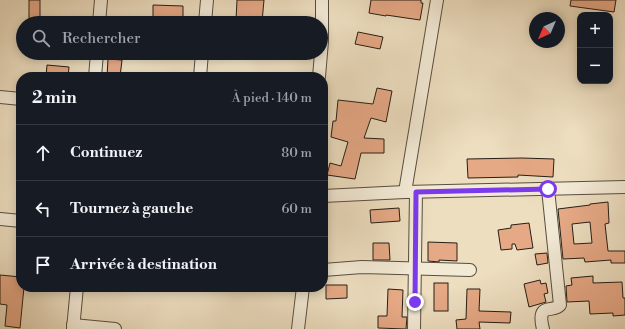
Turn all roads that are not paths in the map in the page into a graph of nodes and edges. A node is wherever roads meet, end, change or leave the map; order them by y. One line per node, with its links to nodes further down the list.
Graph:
1 (101, 0): 5 (street)
2 (207, 0): 6 (street)
3 (322, 0): 7 (street)
4 (437, 0): 19 (street)
5 (100, 16)
6 (206, 16)
7 (322, 16)
8 (96, 60): 11 (street)
9 (201, 60): 12 (street)
10 (320, 60): 13 (street)
11 (95, 72)
12 (200, 72)
13 (319, 72)
14 (0, 97): 15 (street)
15 (16, 99)
16 (625, 187): 17 (street); 18 (street)
17 (548, 189): 19 (street); 32 (street)
18 (625, 191)
19 (411, 192): 20 (street); 23 (street)
20 (328, 196)
21 (0, 219): 22 (street)
22 (16, 221)
23 (416, 268): 24 (street); 25 (street); 31 (street)
24 (328, 270)
25 (470, 270)
26 (76, 292): 28 (street)
27 (302, 292): 30 (street)
28 (73, 327): 29 (street)
29 (115, 329)
30 (298, 329)
31 (414, 329)
32 (543, 329)

